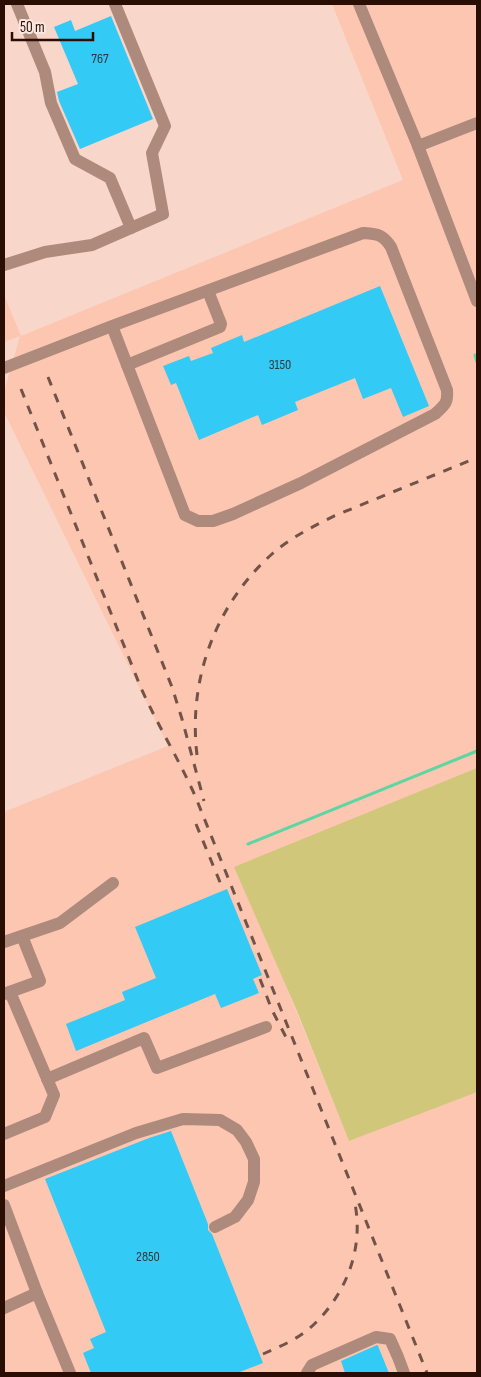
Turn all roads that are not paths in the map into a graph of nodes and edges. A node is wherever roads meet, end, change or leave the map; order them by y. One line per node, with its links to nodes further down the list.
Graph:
1 (18, 4): 6 (lane)
2 (114, 4): 6 (lane)
3 (359, 4): 5 (lane)
4 (477, 123): 5 (lane)
5 (418, 146): 9 (lane)
6 (131, 228): 7 (lane)
7 (4, 265)
8 (208, 291): 10 (lane); 11 (lane); 11 (lane)
9 (477, 301)
10 (112, 326): 11 (lane); 12 (lane)
11 (127, 365)
12 (4, 368)
13 (113, 883): 14 (lane)
14 (22, 936): 15 (lane); 16 (lane)
15 (4, 942)
16 (7, 993): 18 (lane)
17 (266, 1027): 18 (lane)
18 (47, 1079): 19 (lane)
19 (4, 1134)
20 (4, 1186): 22 (lane)
21 (4, 1205): 23 (lane)
22 (216, 1227)
23 (38, 1293): 24 (lane); 25 (lane)
24 (4, 1308)
25 (70, 1373)
26 (307, 1373): 27 (lane)
27 (404, 1373)

